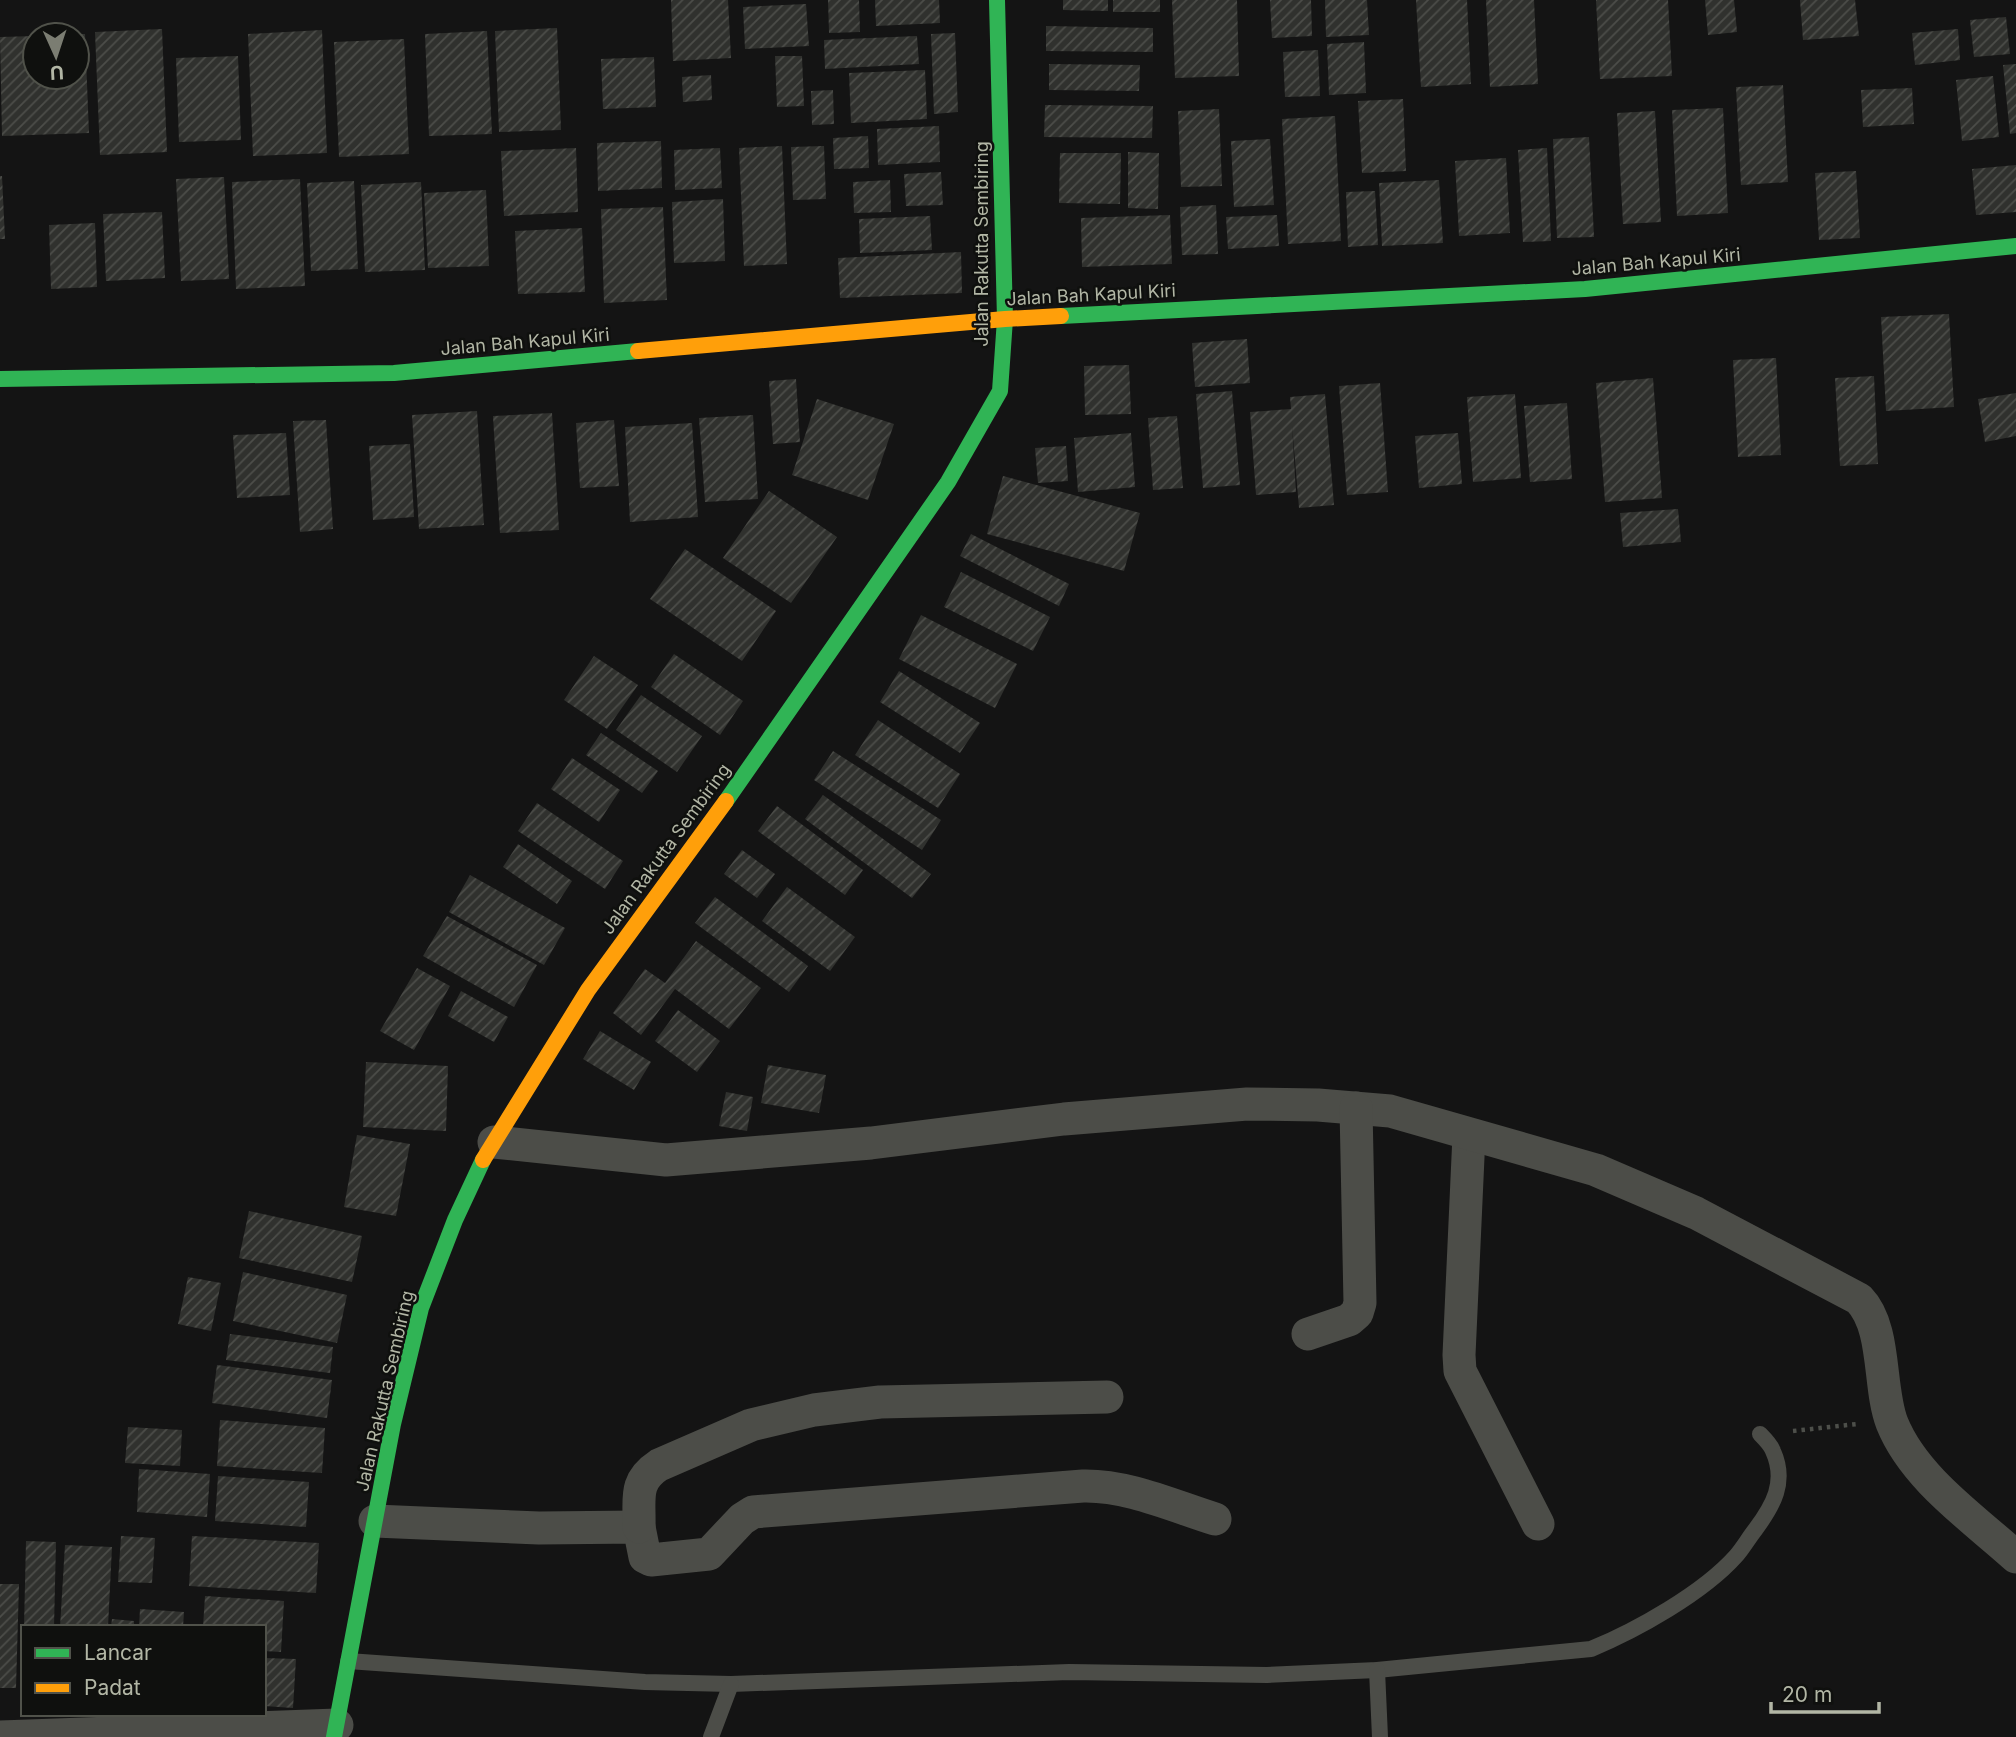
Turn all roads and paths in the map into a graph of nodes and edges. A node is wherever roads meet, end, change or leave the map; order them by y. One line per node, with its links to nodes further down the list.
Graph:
1 (997, 0): 3 (street, Jalan Rakutta Sembiring)
2 (2016, 246): 3 (street, Jalan Bah Kapul Kiri)
3 (1005, 319): 4 (street, Jalan Bah Kapul Kiri); 7 (street, Jalan Rakutta Sembiring)
4 (0, 379)
5 (1356, 1108): 6 (street); 7 (street); 8 (street)
6 (1469, 1135): 10 (street); 14 (street)
7 (494, 1142): 13 (street, Jalan Rakutta Sembiring)
8 (1308, 1334)
9 (1107, 1397): 15 (street)
10 (1891, 1420): 11 (path); 16 (street)
11 (1760, 1434): 18 (lane)
12 (1215, 1519): 15 (street)
13 (375, 1521): 15 (street); 17 (street, Jalan Rakutta Sembiring)
14 (1538, 1524)
15 (639, 1527)
16 (2016, 1557)
17 (348, 1661): 19 (lane); 20 (street, Jalan Rakutta Sembiring)
18 (1377, 1670): 19 (lane); 23 (lane)
19 (730, 1684): 22 (lane)
20 (336, 1731): 21 (street)
21 (0, 1737)
22 (711, 1737)
23 (1380, 1737)

